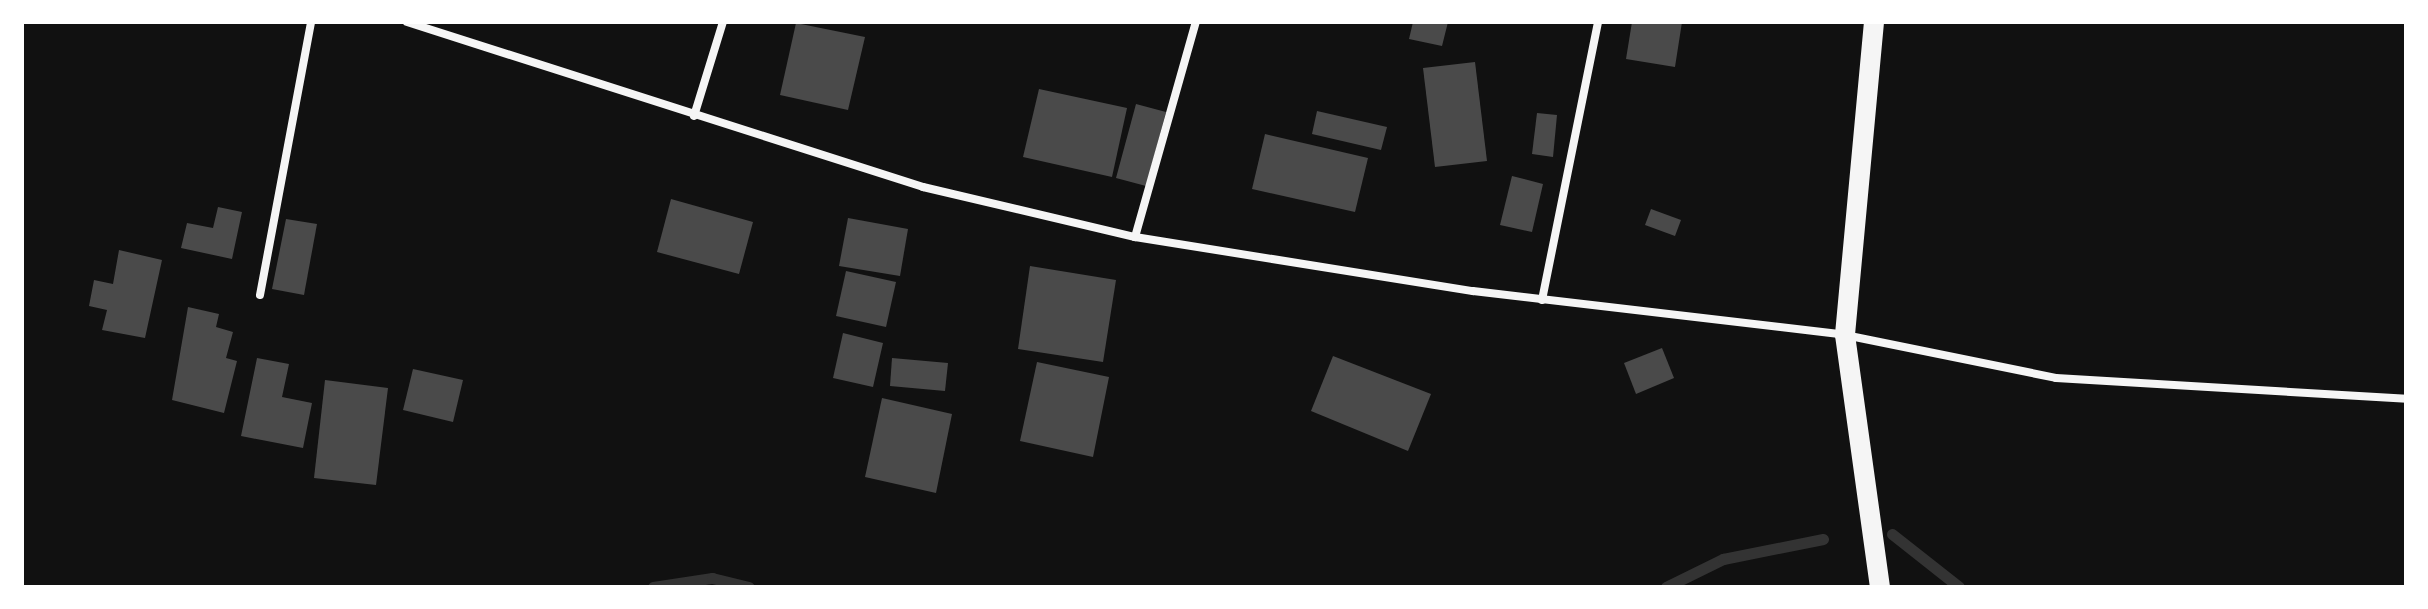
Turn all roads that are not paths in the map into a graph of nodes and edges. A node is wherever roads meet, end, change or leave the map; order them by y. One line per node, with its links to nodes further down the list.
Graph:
1 (311, 22): 9 (street)
2 (407, 22): 7 (street)
3 (723, 22): 7 (street)
4 (1196, 22): 8 (street)
5 (1598, 22): 10 (street)
6 (1874, 22): 11 (main road)
7 (694, 116): 8 (street)
8 (1135, 237): 10 (street)
9 (260, 295)
10 (1542, 300): 11 (street)
11 (1845, 335): 12 (street); 13 (main road)
12 (2406, 399)
13 (1880, 587)

